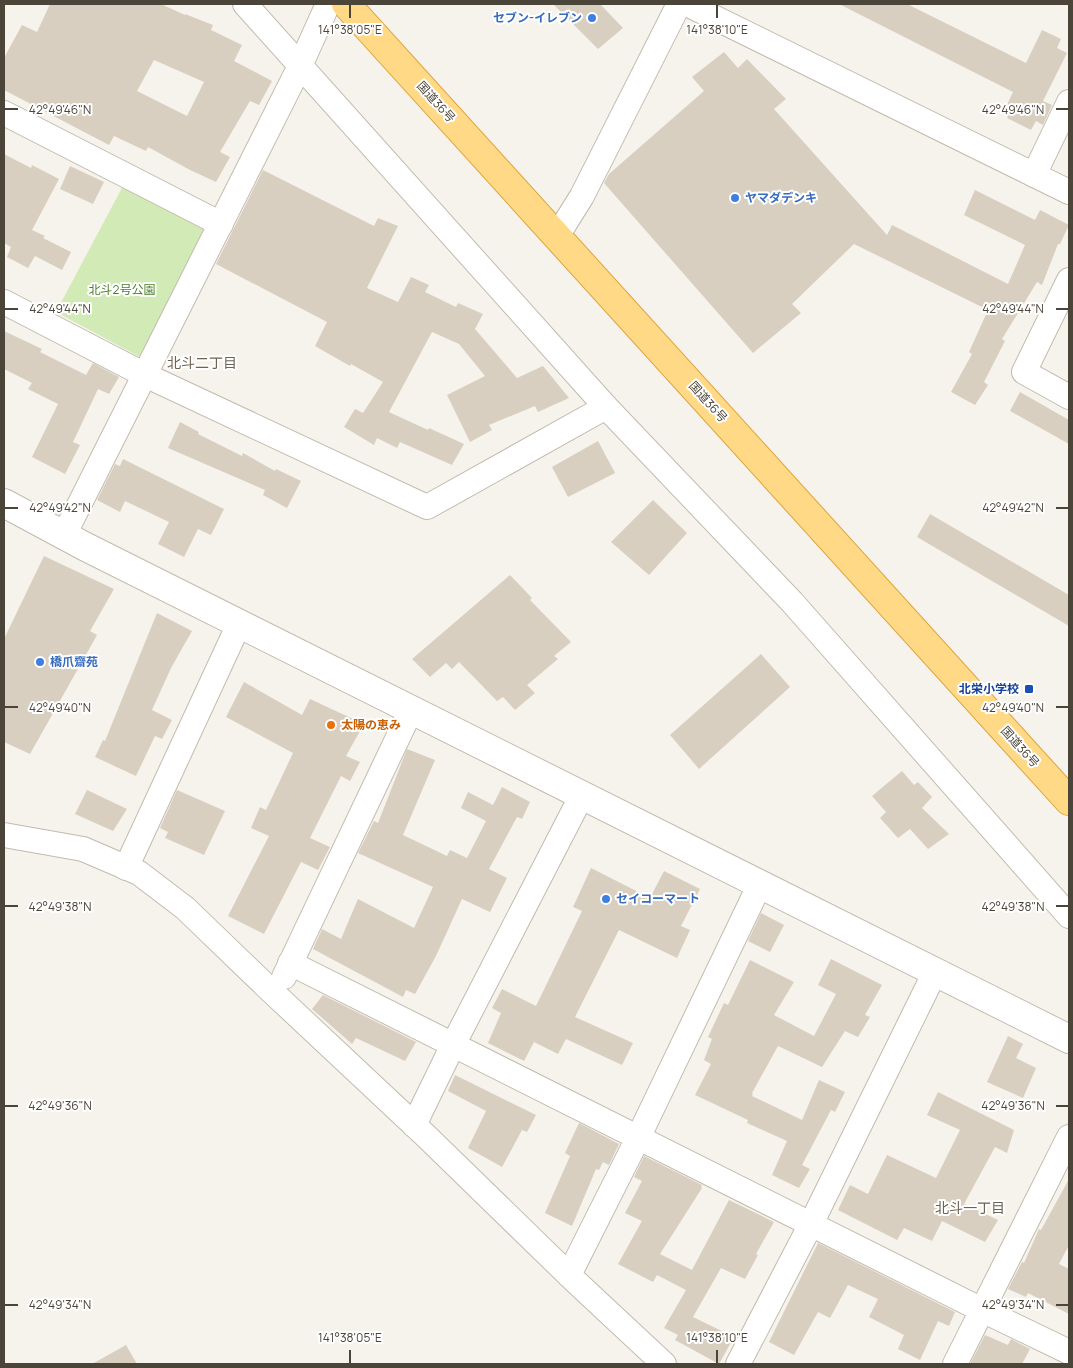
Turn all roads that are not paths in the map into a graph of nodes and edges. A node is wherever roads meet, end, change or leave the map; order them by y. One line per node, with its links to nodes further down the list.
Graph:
1 (245, 4): 6 (street)
2 (328, 4): 6 (street)
3 (346, 4): 12 (highway, 国道36号)
4 (679, 4): 12 (street)
5 (687, 4): 9 (street)
6 (300, 66): 11 (street); 17 (street)
7 (1069, 102): 9 (street)
8 (4, 113): 11 (street)
9 (1034, 175): 10 (street)
10 (1069, 192)
11 (221, 224): 15 (street)
12 (557, 236): 23 (highway, 国道36号)
13 (1069, 280): 16 (street)
14 (4, 302): 15 (street)
15 (145, 375): 17 (street); 19 (street)
16 (1069, 397)
17 (606, 407): 27 (street)
18 (4, 503): 19 (street)
19 (64, 535): 20 (street)
20 (239, 624): 21 (street); 25 (street)
21 (411, 710): 22 (street); 28 (street)
22 (582, 795): 26 (street); 32 (street)
23 (1069, 801)
24 (4, 835): 25 (street)
25 (126, 868): 30 (street)
26 (760, 884): 29 (street); 35 (street)
27 (1069, 916)
28 (290, 964): 30 (street); 32 (street)
29 (934, 972): 31 (street); 36 (street)
30 (275, 995): 33 (street)
31 (1069, 1039)
32 (453, 1045): 33 (street); 35 (street)
33 (414, 1125): 37 (street)
34 (1069, 1137): 38 (street)
35 (638, 1138): 36 (street); 37 (street)
36 (810, 1224): 38 (street); 41 (street)
37 (569, 1275): 40 (street)
38 (982, 1310): 39 (street); 42 (street)
39 (1069, 1352)
40 (664, 1364)
41 (738, 1364)
42 (955, 1364)

